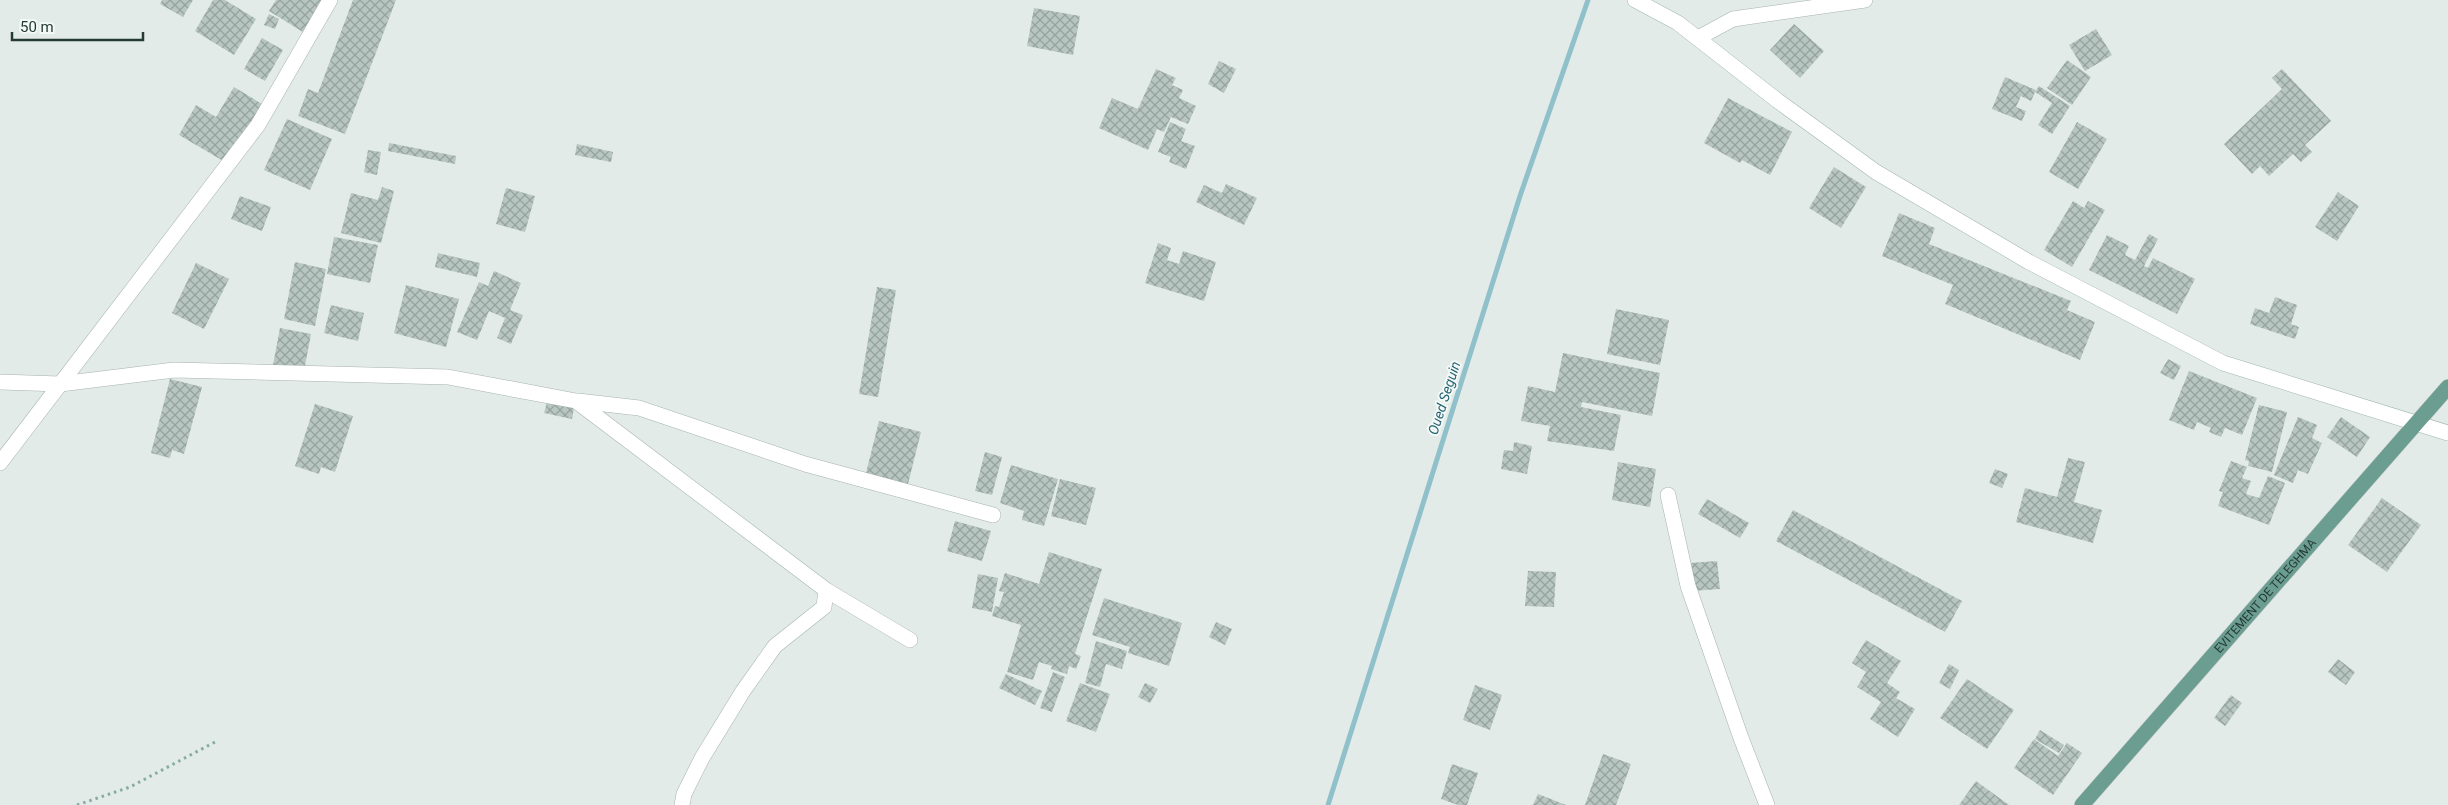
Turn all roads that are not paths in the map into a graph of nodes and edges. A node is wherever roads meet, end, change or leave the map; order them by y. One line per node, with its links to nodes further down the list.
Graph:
1 (330, 0): 6 (street)
2 (1635, 0): 4 (street)
3 (1865, 0): 4 (street)
4 (1698, 38): 9 (street)
5 (0, 382): 6 (street)
6 (60, 384): 8 (street); 11 (street)
7 (2448, 387): 9 (main road, EVITEMENT DE TELEGHMA)
8 (576, 401): 13 (street); 14 (street)
9 (2416, 424): 10 (street); 18 (main road, EVITEMENT DE TELEGHMA)
10 (2448, 433)
11 (0, 462)
12 (1668, 495): 17 (street)
13 (992, 515)
14 (826, 590): 15 (street); 16 (street)
15 (910, 640)
16 (682, 805)
17 (1768, 805)
18 (2082, 805)

